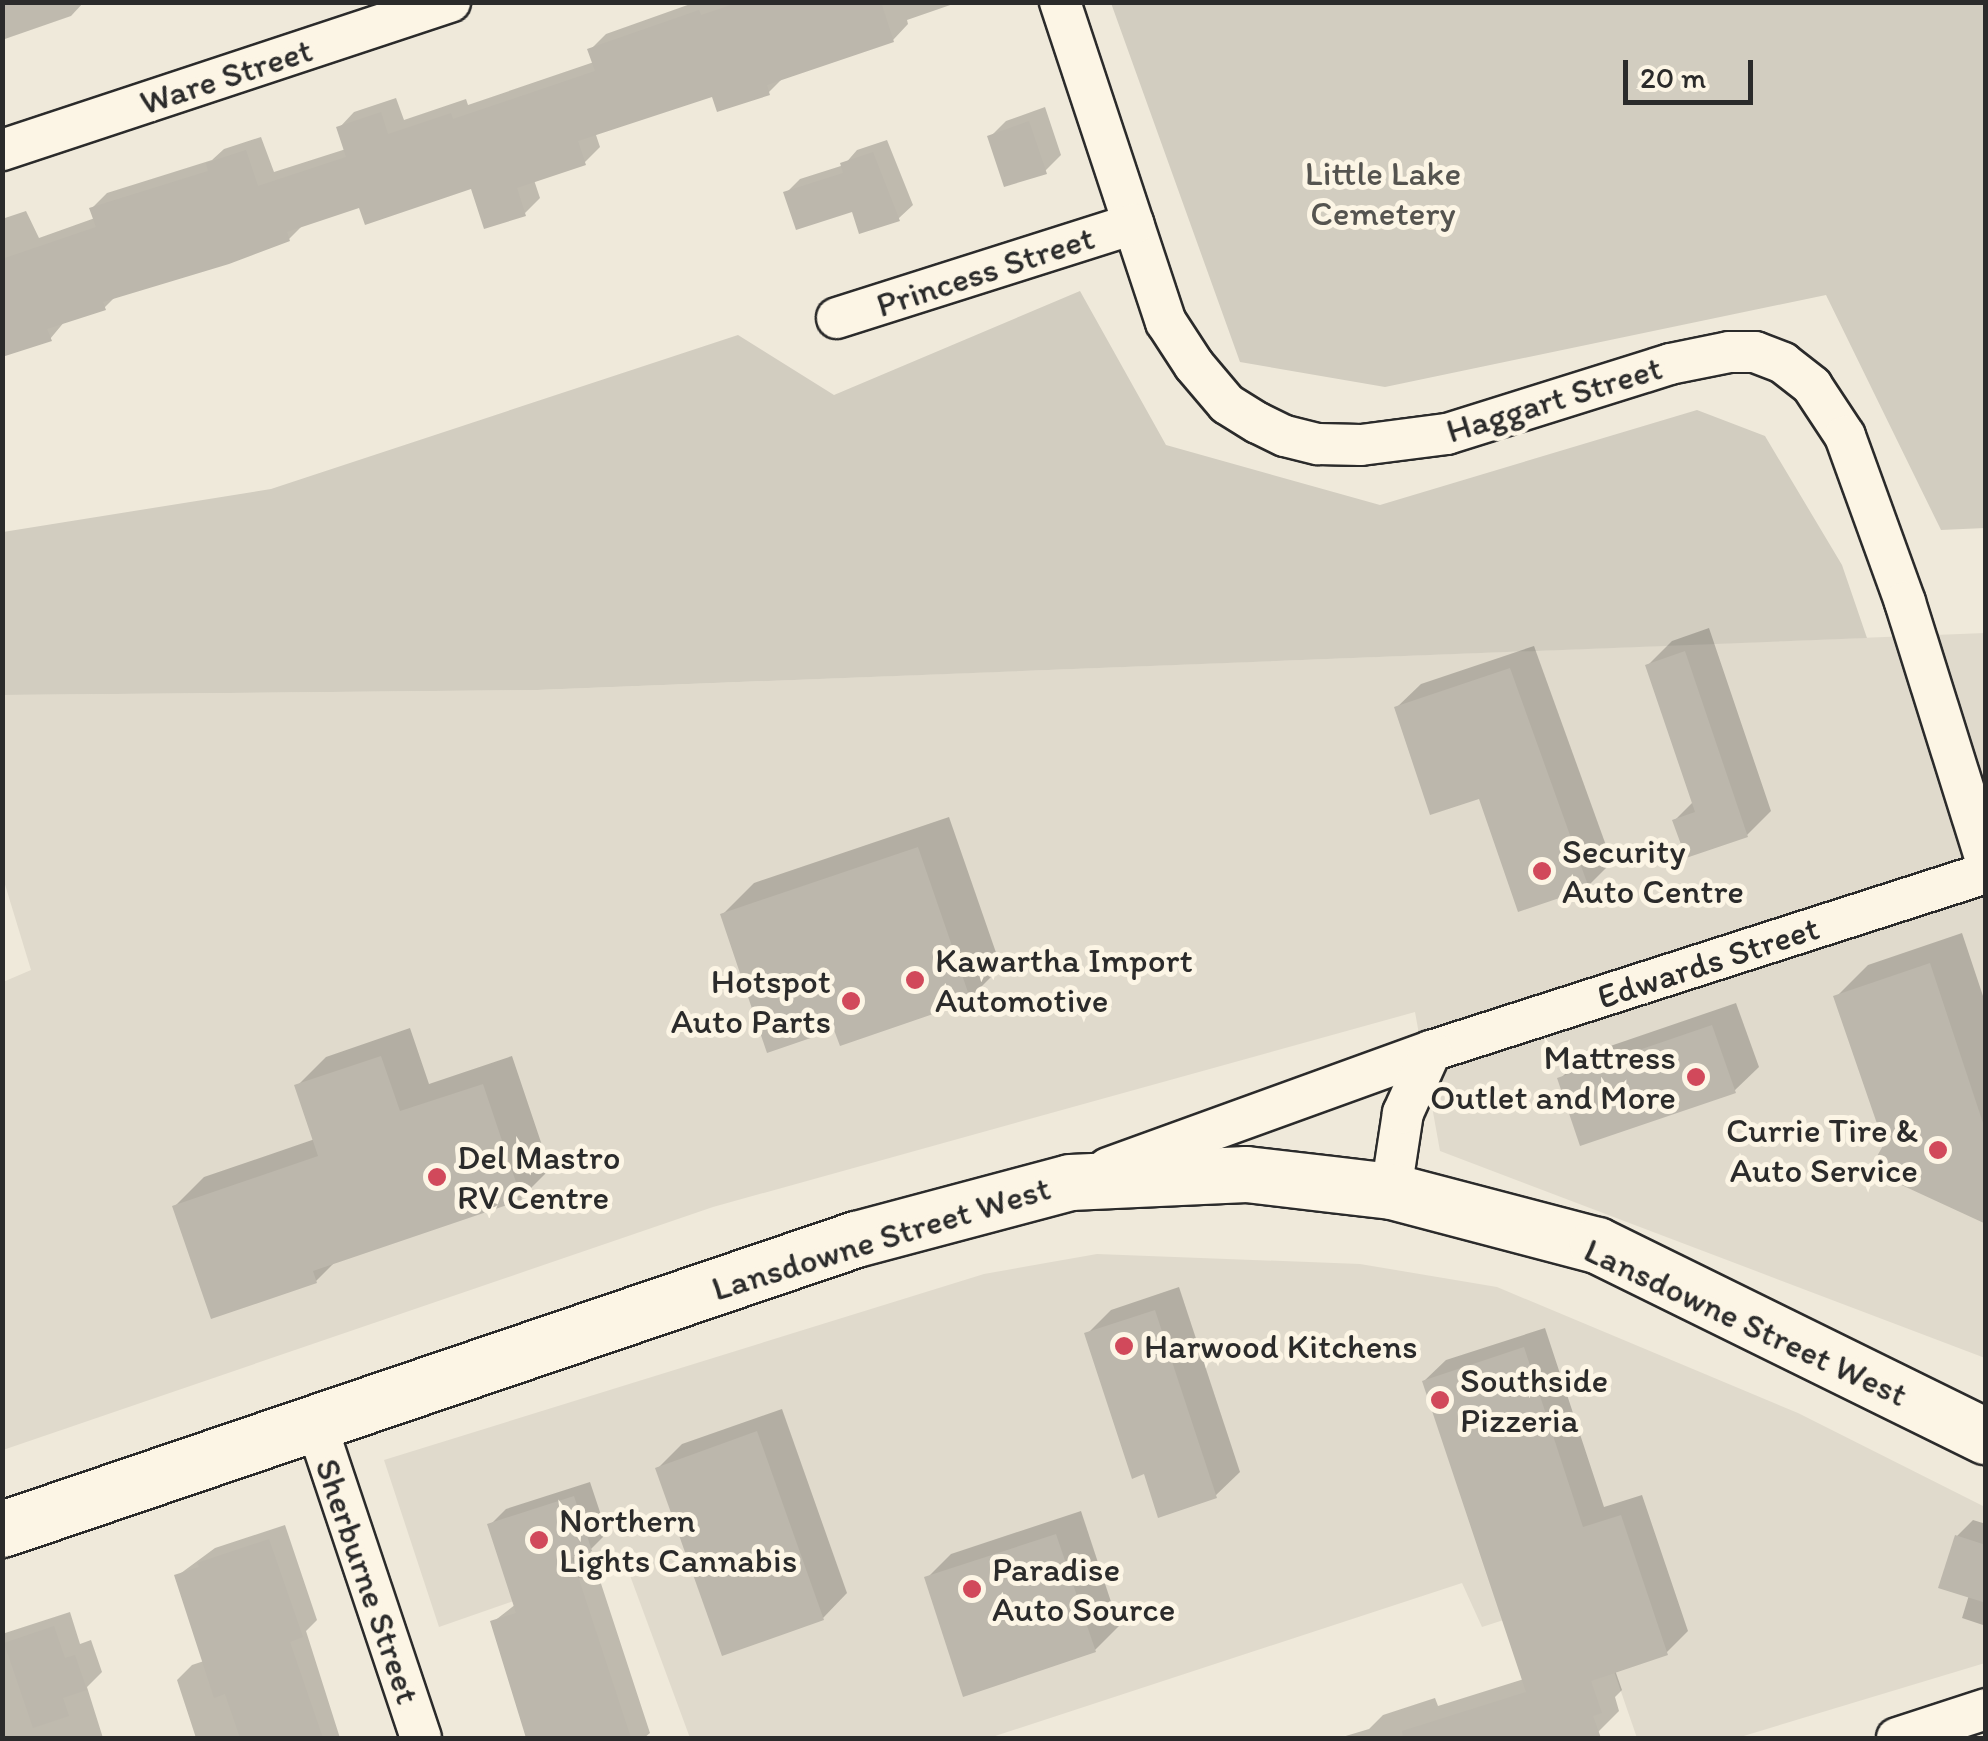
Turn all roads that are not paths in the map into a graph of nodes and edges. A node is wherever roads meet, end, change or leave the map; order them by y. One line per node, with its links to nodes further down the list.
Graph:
1 (450, 2): 3 (street, Ware Street)
2 (1060, 2): 4 (street, Haggart Street)
3 (2, 150)
4 (1133, 224): 5 (street, Princess Street); 6 (street, Haggart Street)
5 (837, 318)
6 (1986, 860)
7 (1986, 873): 8 (street, Edwards Street)
8 (1432, 1051): 9 (street, Edwards Street); 10 (street)
9 (1070, 1182): 10 (main road, Lansdowne Street West); 11 (main road, Lansdowne Street West)
10 (1392, 1191): 12 (main road, Lansdowne Street West)
11 (316, 1424): 13 (main road, Lansdowne Street West); 15 (street, Sherburne Street)
12 (1986, 1436)
13 (2, 1530)
14 (1986, 1709): 16 (street)
15 (421, 1738)
16 (1897, 1738)

